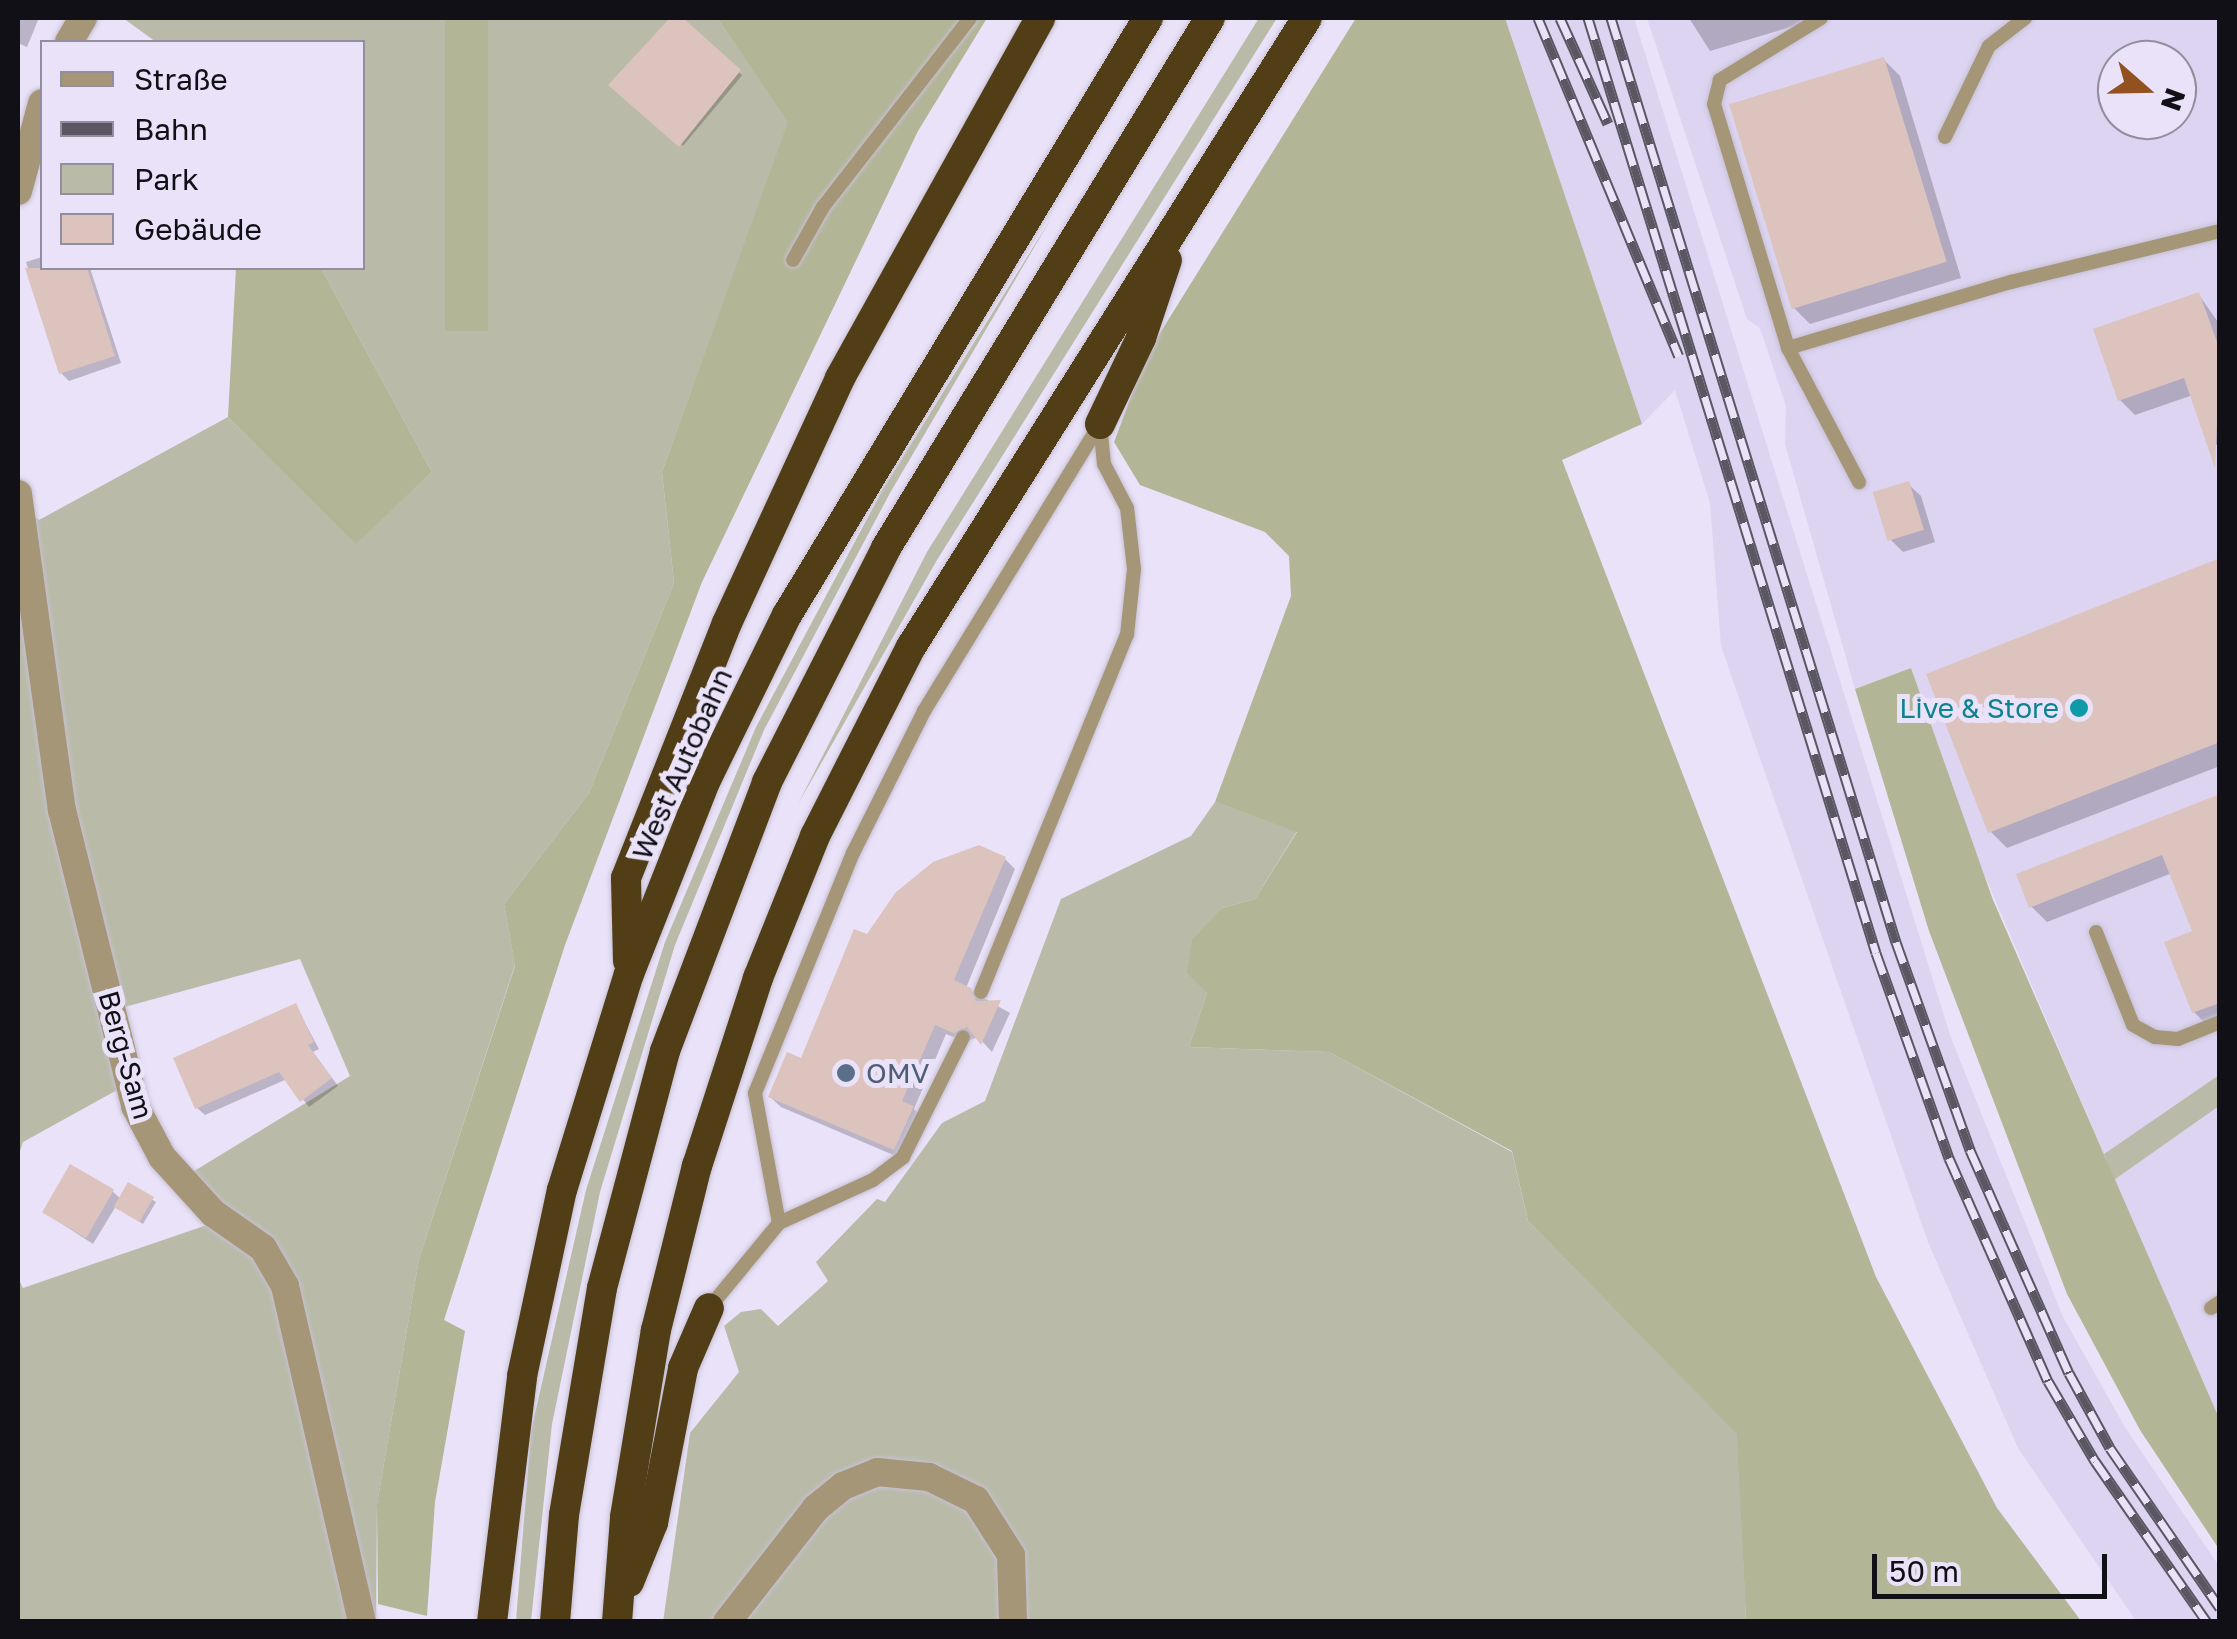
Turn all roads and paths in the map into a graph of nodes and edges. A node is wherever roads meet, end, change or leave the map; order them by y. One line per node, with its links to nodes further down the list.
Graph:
1 (84, 18): 9 (street)
2 (970, 18): 15 (lane)
3 (1040, 18): 21 (highway)
4 (1148, 18): 21 (highway, West Autobahn)
5 (1210, 18): 30 (highway)
6 (1306, 18): 13 (highway)
7 (1821, 18): 16 (lane)
8 (2025, 18): 11 (lane)
9 (71, 40)
10 (40, 110): 12 (street)
11 (1945, 138)
12 (18, 191)
13 (1179, 222): 17 (highway); 27 (highway)
14 (2220, 231): 16 (lane)
15 (794, 260)
16 (1788, 348): 18 (lane)
17 (1100, 424): 22 (lane); 25 (lane)
18 (1859, 482)
19 (18, 494): 28 (street, Berg-Sam)
20 (2096, 932): 23 (lane)
21 (628, 974): 29 (highway, West Autobahn)
22 (981, 992)
23 (2220, 1022)
24 (963, 1037): 25 (lane)
25 (779, 1223): 26 (lane)
26 (709, 1308): 27 (highway)
27 (618, 1615)
28 (362, 1622)
29 (492, 1622)
30 (556, 1622)
31 (727, 1622): 32 (street)
32 (1013, 1622)

